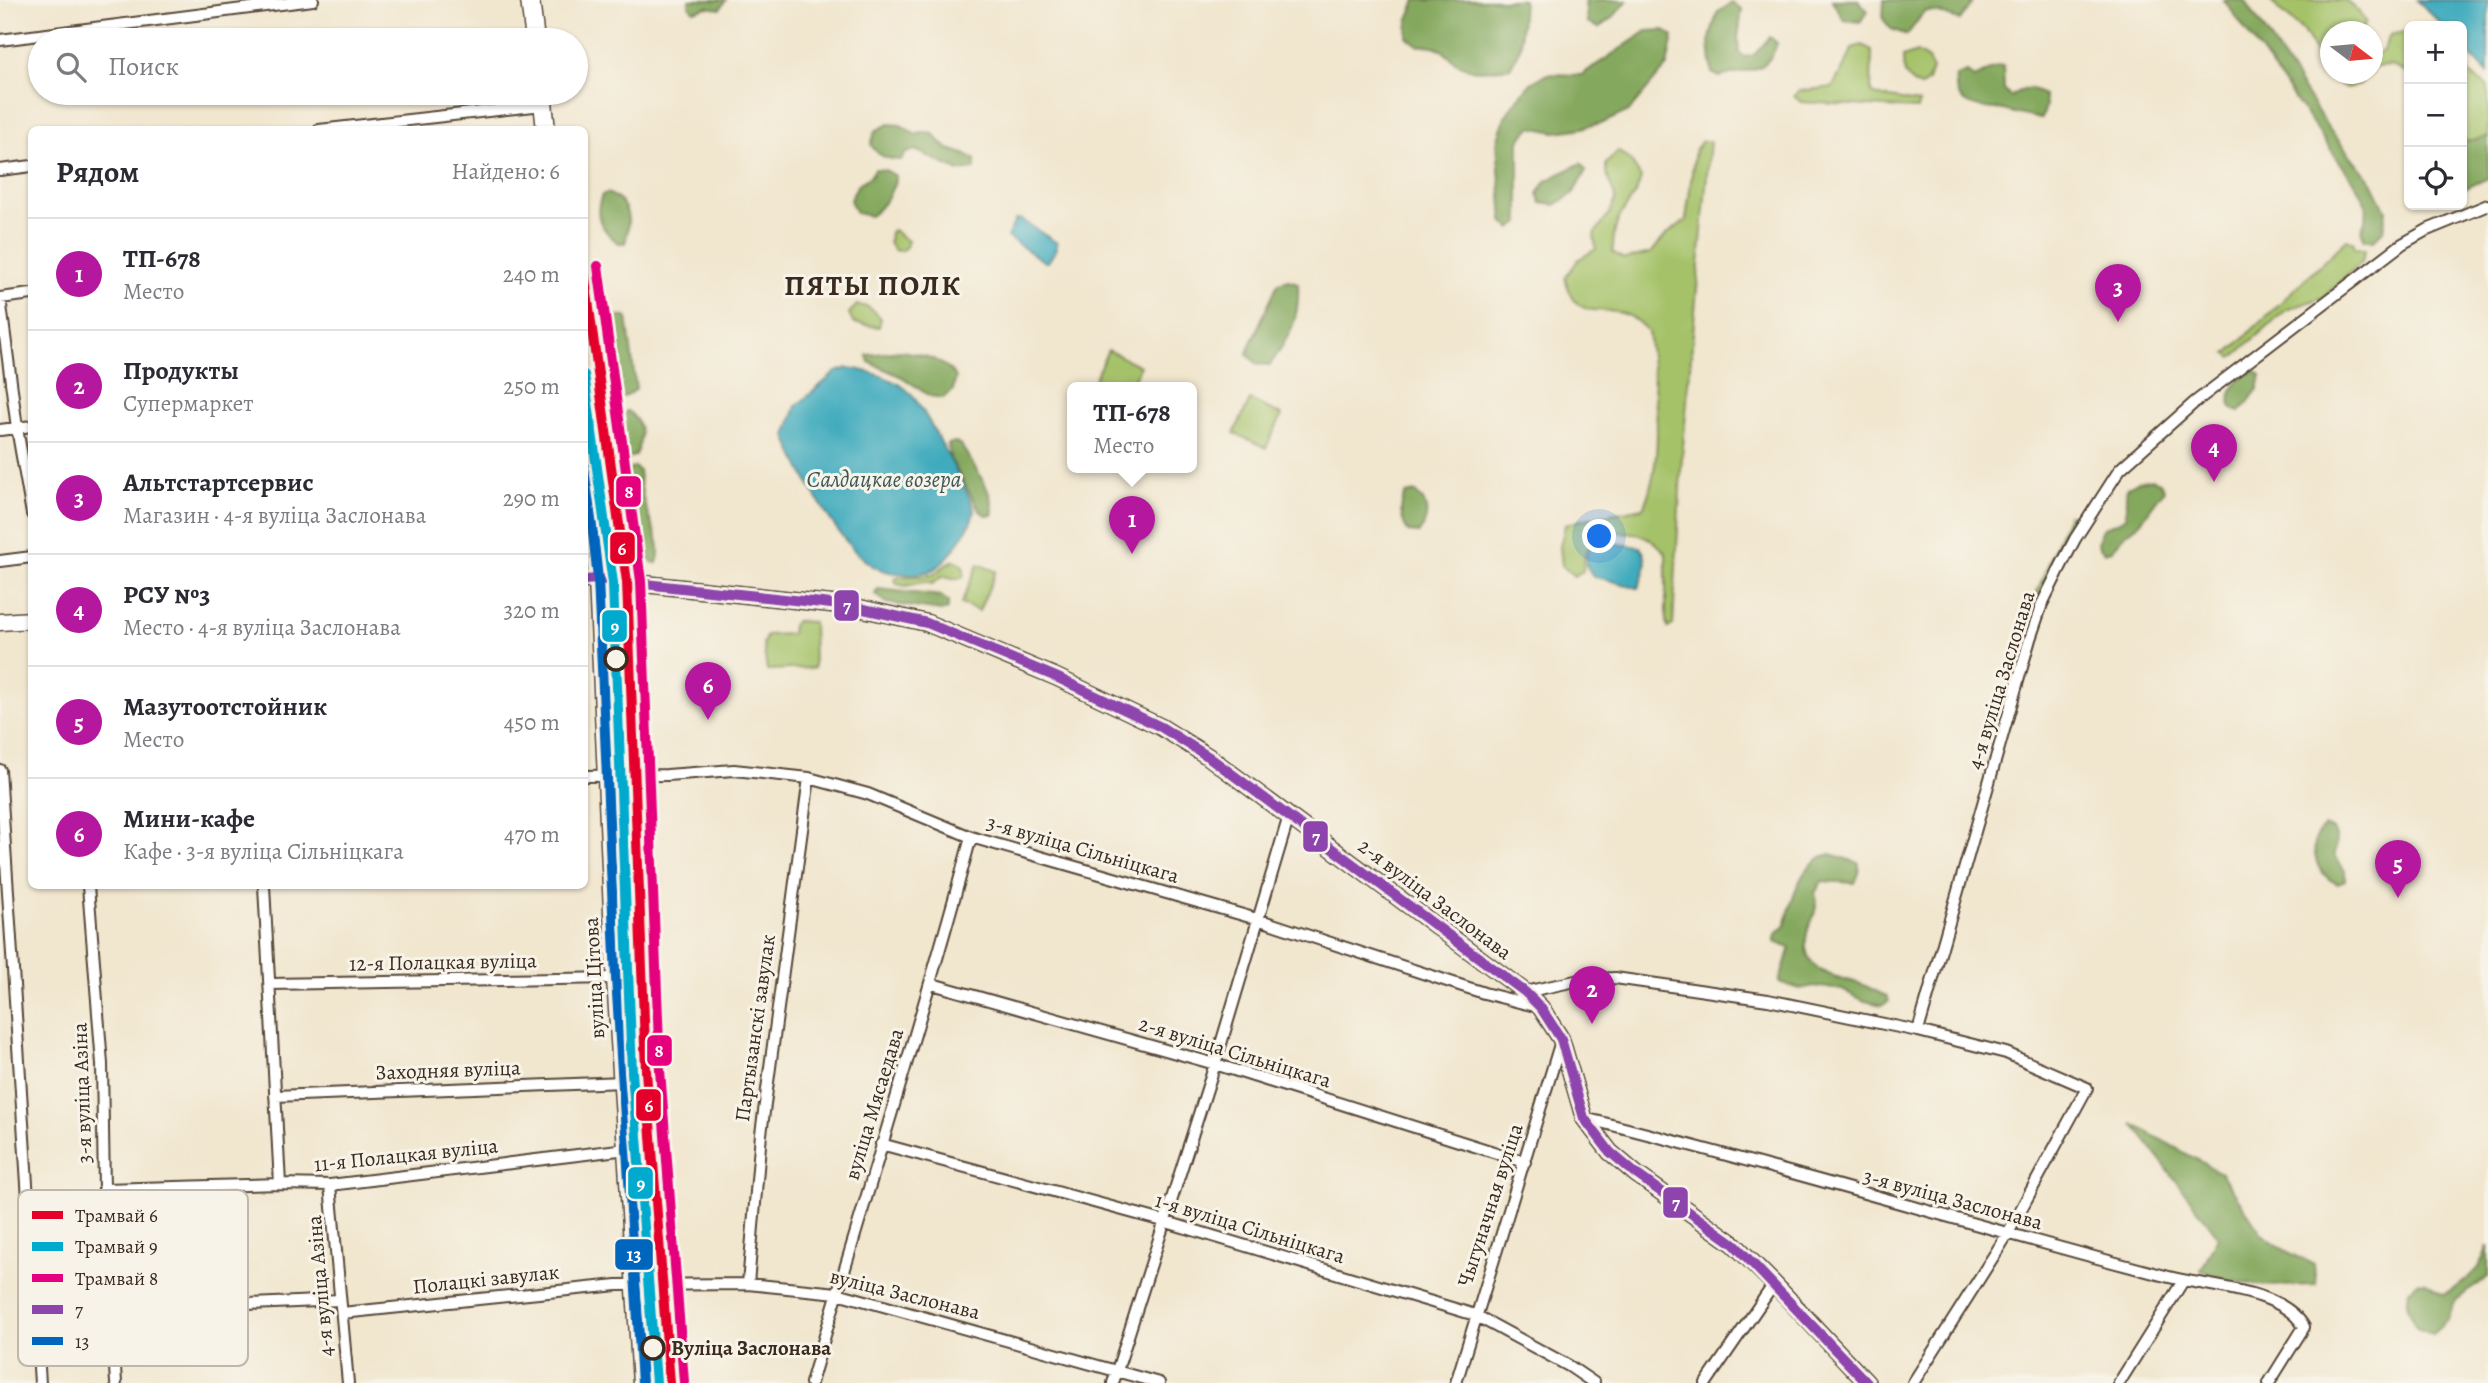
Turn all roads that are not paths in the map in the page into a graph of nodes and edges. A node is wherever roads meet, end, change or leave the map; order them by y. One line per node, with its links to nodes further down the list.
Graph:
1 (313, 0): 3 (street)
2 (530, 0): 4 (main road)
3 (94, 28)
4 (534, 28)
5 (28, 36): 6 (street)
6 (0, 40)
7 (499, 105): 9 (street)
8 (543, 105): 10 (main road)
9 (347, 126)
10 (545, 126)
11 (28, 166): 12 (street)
12 (0, 170)
13 (2488, 205): 40 (street, 4-я вуліца Заслонава)
14 (28, 294): 15 (street)
15 (0, 298): 17 (street)
16 (28, 427): 17 (street)
17 (17, 428): 18 (street); 19 (street)
18 (0, 430)
19 (28, 491)
20 (588, 522): 23 (main road, вуліца Цітова)
21 (28, 557): 22 (street)
22 (0, 561)
23 (591, 580): 28 (main road, вуліца Цітова); 30 (main road, 2-я вуліца Заслонава)
24 (28, 620): 25 (main road)
25 (0, 622)
26 (0, 770): 52 (street)
27 (588, 776): 28 (street, 3-я вуліца Сільніцкага)
28 (608, 776): 29 (street, 3-я вуліца Сільніцкага); 35 (main road, вуліца Цітова)
29 (809, 778): 31 (street, 3-я вуліца Сільніцкага); 57 (street, Партызанскі завулак)
30 (1289, 816): 34 (street); 38 (main road, 2-я вуліца Заслонава)
31 (971, 837): 34 (street, 3-я вуліца Сільніцкага); 37 (street, вуліца Мясаедава)
32 (88, 889): 51 (street, 3-я вуліца Азіна)
33 (264, 889): 36 (street)
34 (1257, 919): 39 (street, 3-я вуліца Сільніцкага); 42 (street)
35 (617, 978): 36 (street, 12-я Полацкая вуліца); 43 (main road, вуліца Цітова)
36 (270, 984): 44 (street)
37 (932, 984): 42 (street, 2-я вуліца Сільніцкага); 46 (street, вуліца Мясаедава)
38 (1525, 992): 39 (main road, 2-я вуліца Заслонава); 40 (street)
39 (1541, 1008): 41 (main road, 2-я вуліца Заслонава)
40 (1918, 1031): 54 (street)
41 (1561, 1039): 45 (main road, 2-я вуліца Заслонава); 48 (street, Чыгуначная вуліца)
42 (1215, 1064): 48 (street, 2-я вуліца Сільніцкага); 53 (street)
43 (623, 1082): 44 (street, Заходняя вуліца); 47 (main road, вуліца Цітова)
44 (275, 1096): 49 (street)
45 (1584, 1118): 54 (street, 3-я вуліца Заслонава); 58 (main road, 2-я вуліца Заслонава)
46 (881, 1144): 53 (street, 1-я вуліца Сільніцкага); 59 (street, вуліца Мясаедава)
47 (626, 1149): 50 (street, 11-я Полацкая вуліца); 56 (main road, вуліца Цітова)
48 (1525, 1162): 63 (street, Чыгуначная вуліца)
49 (280, 1184): 50 (street, 11-я Полацкая вуліца); 51 (street, 11-я Полацкая вуліца)
50 (330, 1185): 60 (street, 4-я вуліца Азіна)
51 (104, 1189)
52 (27, 1190)
53 (1163, 1222): 63 (street, 1-я вуліца Сільніцкага); 64 (street)
54 (2007, 1235): 55 (street, 3-я вуліца Заслонава); 74 (street)
55 (2183, 1281): 75 (street); 76 (street, 3-я вуліца Заслонава)
56 (635, 1284): 57 (street, вуліца Заслонава); 62 (street, Полацкі завулак); 66 (main road, вуліца Цітова)
57 (748, 1284): 59 (street, вуліца Заслонава)
58 (1774, 1284): 72 (street); 73 (main road, 2-я вуліца Заслонава)
59 (837, 1293): 64 (street, вуліца Заслонава); 67 (street, вуліца Мясаедава)
60 (340, 1300): 61 (street); 62 (street, 4-я вуліца Азіна)
61 (248, 1304)
62 (342, 1312): 65 (street, 4-я вуліца Азіна)
63 (1475, 1315): 70 (street, Чыгуначная вуліца); 71 (street, 1-я вуліца Сільніцкага)
64 (1117, 1370): 68 (street); 69 (street, вуліца Заслонава)
65 (348, 1383)
66 (642, 1383)
67 (811, 1383)
68 (1113, 1383)
69 (1158, 1383)
70 (1456, 1383)
71 (1594, 1383)
72 (1706, 1383)
73 (1867, 1383)
74 (1913, 1383)
75 (2119, 1383)
76 (2269, 1383)

